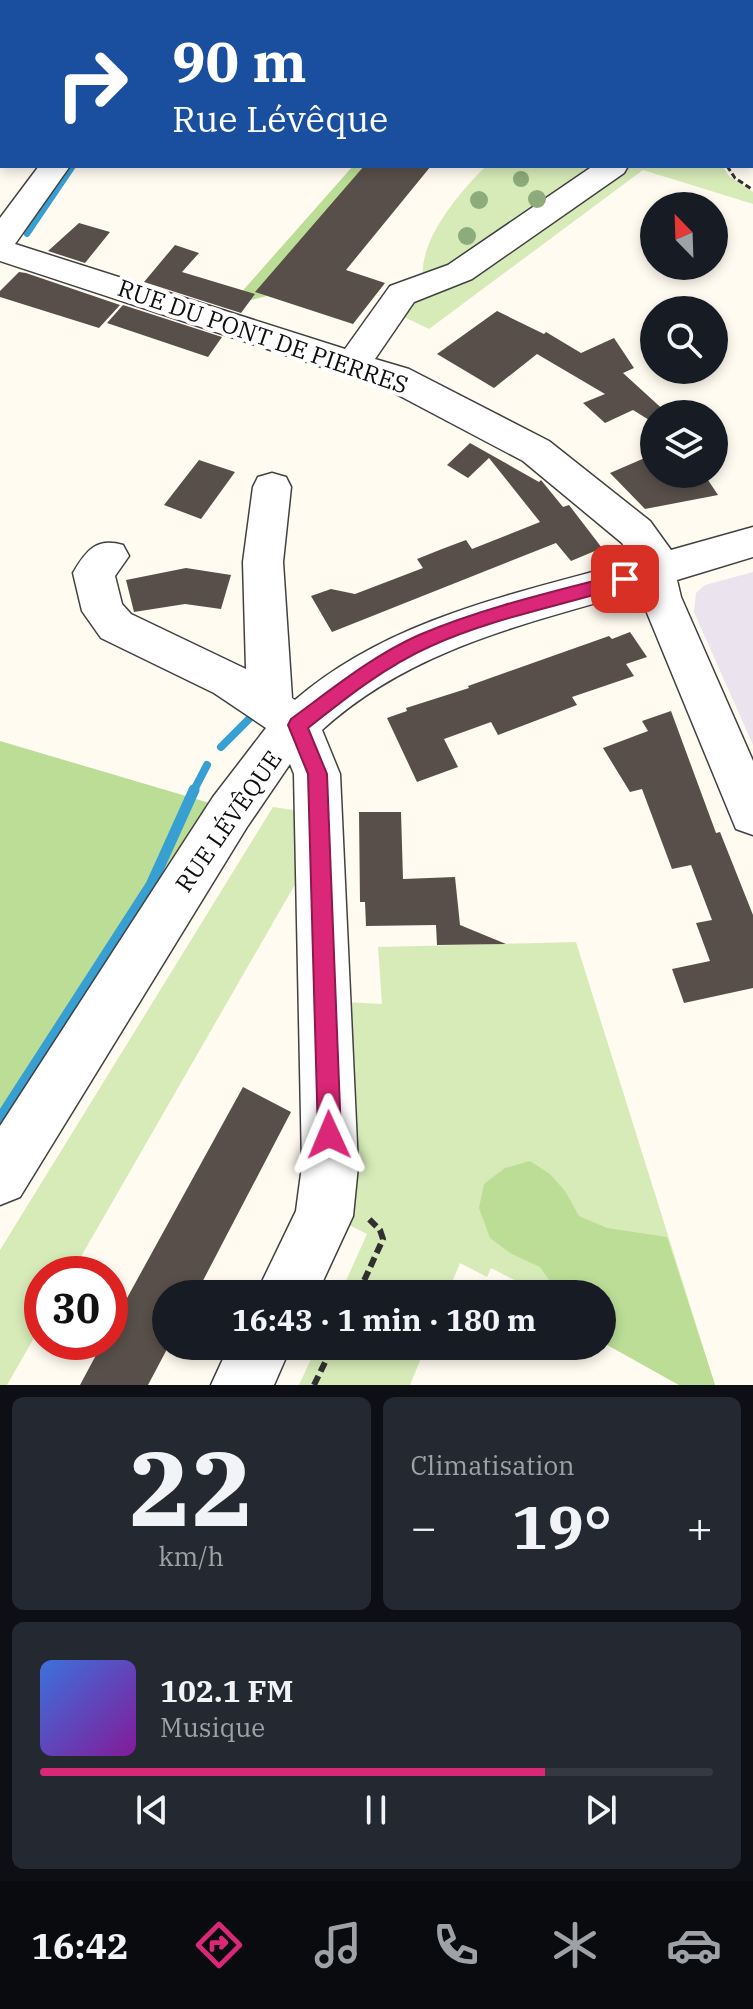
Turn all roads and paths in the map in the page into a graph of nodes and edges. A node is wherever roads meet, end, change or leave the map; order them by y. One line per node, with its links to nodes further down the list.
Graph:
1 (54, 168): 5 (street)
2 (610, 168): 7 (street)
3 (728, 168): 4 (path)
4 (753, 190)
5 (0, 241)
6 (0, 250): 7 (street, RUE DU PONT DE PIERRES)
7 (354, 363): 11 (street, RUE DU PONT DE PIERRES)
8 (272, 487): 12 (street)
9 (753, 542): 11 (street, RUE LÉVÊQUE)
10 (109, 556): 12 (street)
11 (654, 570): 12 (street, RUE LÉVÊQUE); 13 (street, RUE DU PONT DE PIERRES)
12 (284, 716): 14 (street, RUE LÉVÊQUE); 15 (street)
13 (753, 814)
14 (0, 1177)
15 (293, 1280)
16 (254, 1360): 18 (street)
17 (326, 1360): 19 (path)
18 (242, 1385)
19 (314, 1385)

